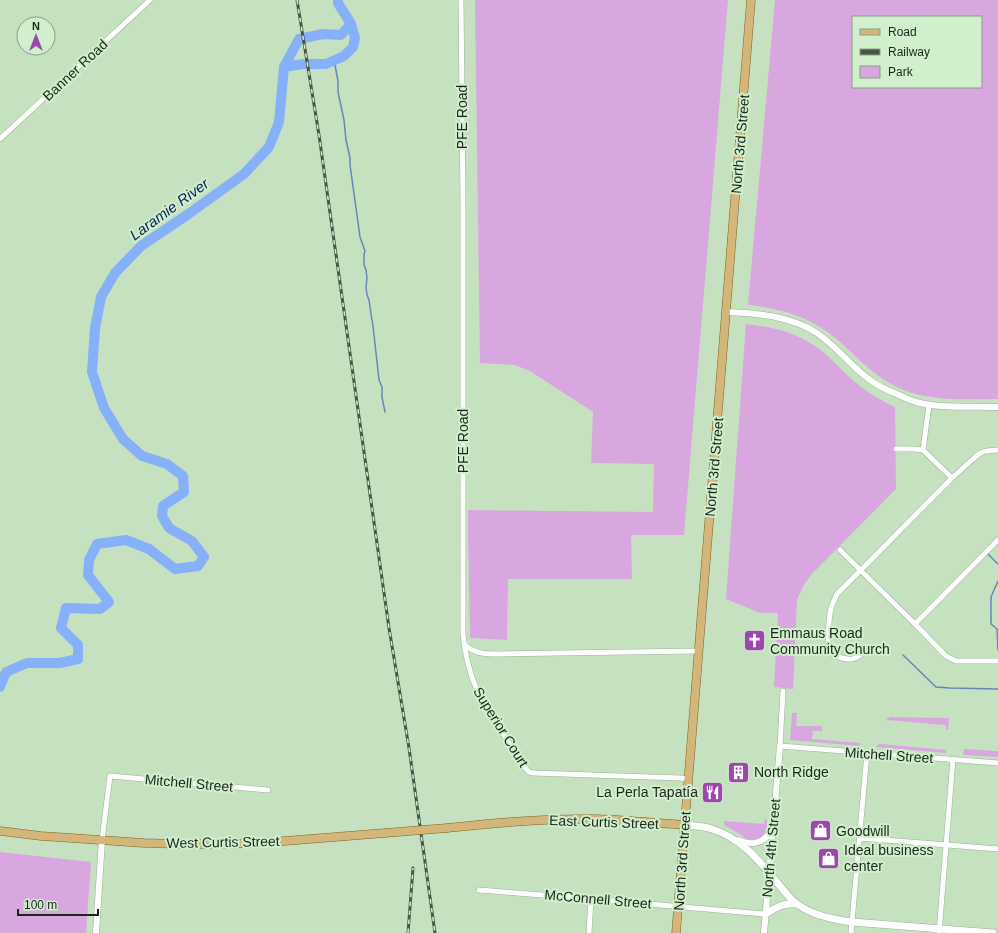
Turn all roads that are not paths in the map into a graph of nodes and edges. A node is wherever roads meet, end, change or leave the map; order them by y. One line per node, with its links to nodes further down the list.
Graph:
1 (150, 0): 4 (street, Banner Road)
2 (461, 0): 16 (street, PFE Road)
3 (751, 0): 5 (main road, North 3rd Street)
4 (0, 139)
5 (726, 312): 6 (street); 17 (main road, North 3rd Street)
6 (930, 405): 7 (street); 9 (street)
7 (998, 406)
8 (896, 449): 9 (street)
9 (922, 450): 11 (street)
10 (998, 450): 11 (street)
11 (952, 478): 14 (street)
12 (998, 540): 15 (street)
13 (840, 550): 14 (street)
14 (860, 571): 15 (street); 18 (street)
15 (915, 624): 19 (street)
16 (464, 644): 17 (street); 25 (street, Superior Court)
17 (700, 651): 25 (main road, North 3rd Street)
18 (860, 655)
19 (998, 661)
20 (783, 691): 21 (street, North 4th Street)
21 (780, 746): 22 (street, Mitchell Street); 28 (street, North 4th Street)
22 (868, 753): 23 (street, Mitchell Street); 31 (street)
23 (954, 760): 24 (street, Mitchell Street); 34 (street)
24 (998, 763)
25 (689, 779): 27 (main road, North 3rd Street)
26 (268, 790): 32 (street, Mitchell Street)
27 (684, 825): 29 (main road, East Curtis Street); 33 (main road, East Curtis Street); 40 (main road, North 3rd Street)
28 (773, 827): 33 (street); 36 (street, North 4th Street)
29 (447, 828): 32 (main road, West Curtis Street, bridge)
30 (0, 831): 32 (main road, West Curtis Street)
31 (859, 838): 34 (street); 42 (street)
32 (102, 840): 44 (street)
33 (736, 840): 36 (main road, East Curtis Street)
34 (946, 845): 35 (street); 43 (street)
35 (998, 849)
36 (769, 872): 39 (main road, East Curtis Street); 41 (street, North 4th Street)
37 (479, 890): 38 (street, McConnell Street)
38 (592, 899): 40 (street, McConnell Street); 45 (street)
39 (796, 904): 41 (main road); 42 (main road, East Curtis Street)
40 (678, 906): 41 (street, McConnell Street); 46 (main road, North 3rd Street)
41 (765, 914): 47 (street, North 4th Street)
42 (852, 922): 43 (main road, East Curtis Street); 48 (street)
43 (939, 931): 49 (main road, East Curtis Street)
44 (96, 933)
45 (589, 933)
46 (676, 933)
47 (764, 933)
48 (851, 933)
49 (993, 933)

